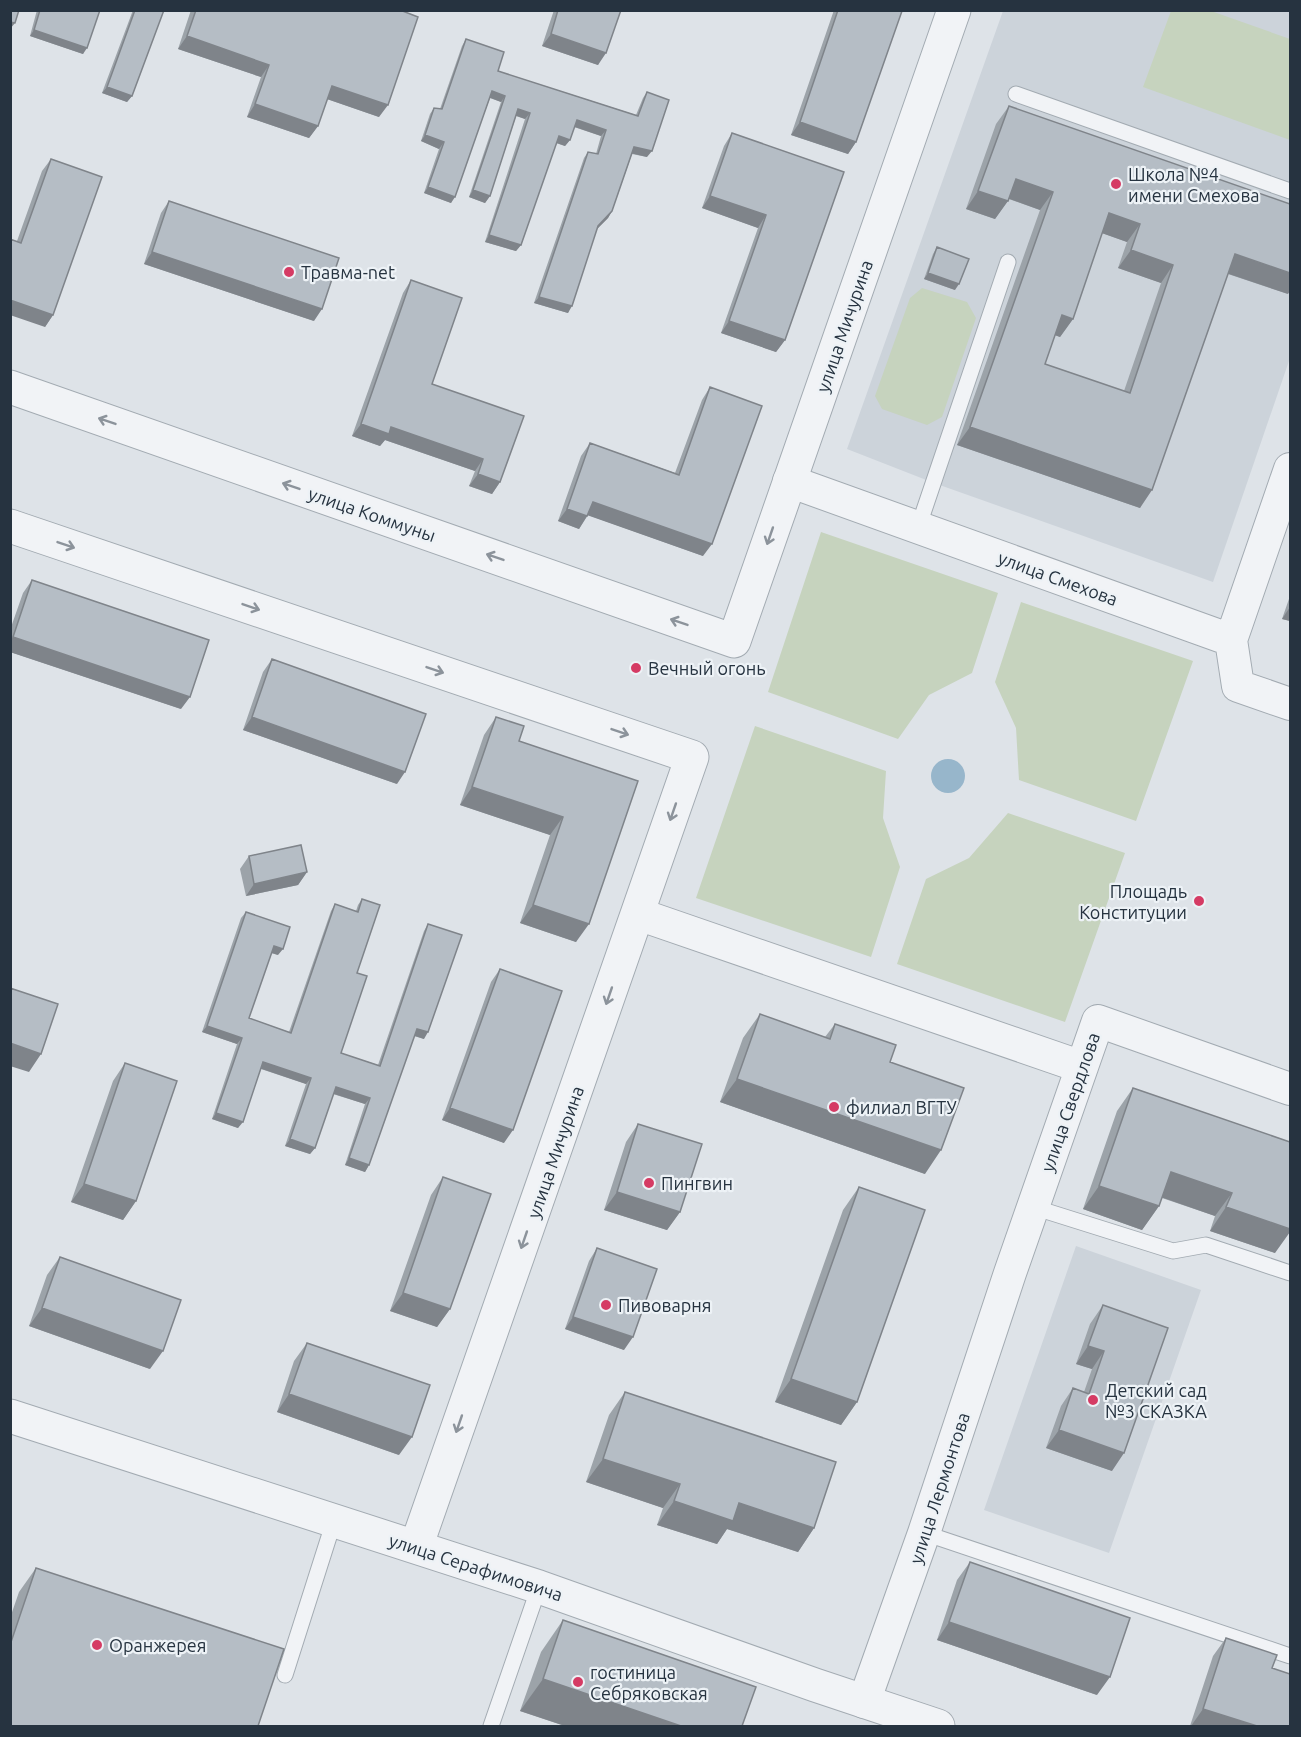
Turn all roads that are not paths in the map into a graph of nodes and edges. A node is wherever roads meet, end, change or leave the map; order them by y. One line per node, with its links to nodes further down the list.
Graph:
1 (954, 10): 6 (street, улица Мичурина)
2 (1016, 94): 3 (lane)
3 (1290, 191)
4 (1008, 262): 9 (lane)
5 (10, 387): 11 (street, улица Коммуны, one-way to 5)
6 (789, 481): 9 (street, улица Смехова); 11 (street, улица Мичурина, one-way to 11)
7 (1288, 484): 10 (street)
8 (10, 526): 13 (street, улица Мичурина, one-way to 13)
9 (918, 528): 10 (street, улица Смехова)
10 (1231, 640): 12 (street)
11 (734, 641)
12 (1290, 704)
13 (638, 914): 14 (street); 22 (street, улица Мичурина, one-way to 22)
14 (1082, 1067): 15 (street, улица Свердлова); 16 (street, улица Свердлова)
15 (1290, 1089)
16 (1033, 1207): 17 (street, улица Свердлова); 18 (lane)
17 (1010, 1273): 21 (street, улица Лермонтова)
18 (1290, 1273)
19 (10, 1416): 20 (street, улица Серафимовича)
20 (334, 1521): 22 (street, улица Серафимовича); 25 (lane)
21 (924, 1533): 24 (lane); 26 (street, улица Лермонтова)
22 (416, 1547): 23 (street, улица Серафимовича)
23 (539, 1587): 26 (street, улица Серафимовича); 27 (lane)
24 (1290, 1656)
25 (285, 1675)
26 (864, 1702): 28 (street, улица Серафимовича)
27 (491, 1726)
28 (938, 1726)

